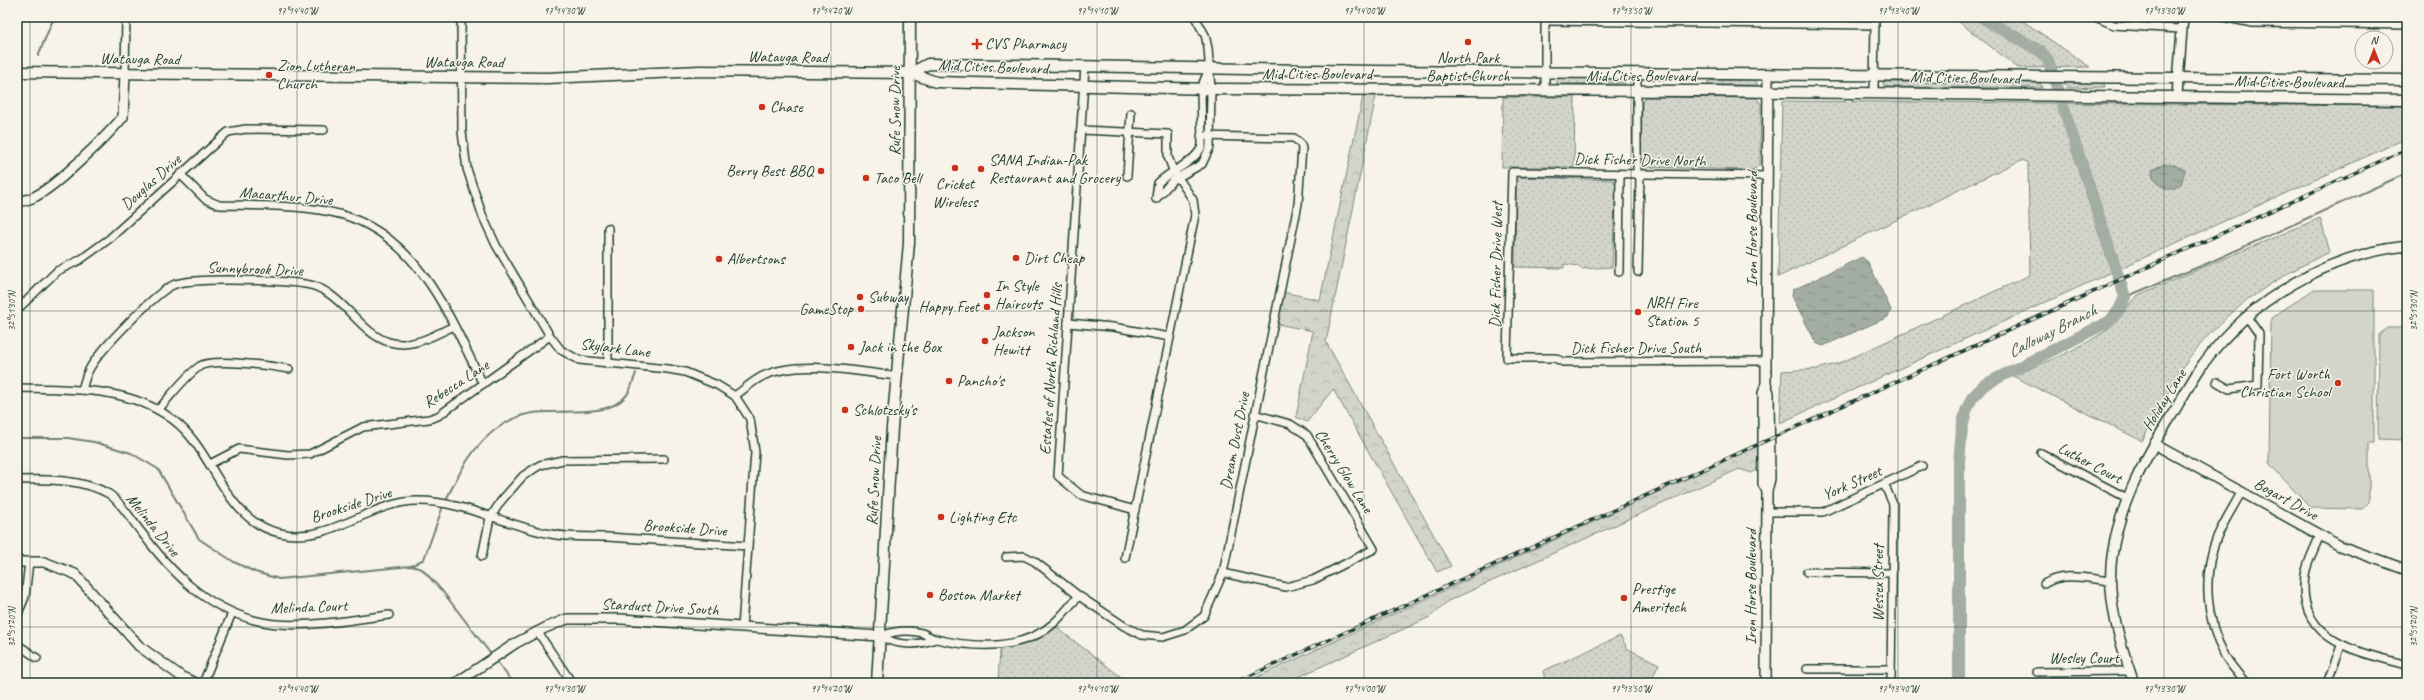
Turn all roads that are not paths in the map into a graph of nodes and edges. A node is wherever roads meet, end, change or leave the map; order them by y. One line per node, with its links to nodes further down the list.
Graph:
1 (126, 17): 21 (street)
2 (461, 17): 24 (street, Skylark Lane)
3 (910, 17): 20 (main road, Rufe Snow Drive)
4 (1195, 17): 15 (street)
5 (1875, 17): 11 (street)
6 (2096, 17): 13 (street)
7 (2183, 17): 13 (street)
8 (2223, 17): 10 (street)
9 (1545, 19): 11 (street); 17 (street)
10 (2311, 21): 12 (street)
11 (1875, 25): 23 (street)
12 (2407, 25)
13 (2180, 29): 25 (street)
14 (1085, 66): 15 (main road, Mid Cities Boulevard); 20 (main road, Mid Cities Boulevard); 27 (street, Estates of North Richland Hills)
15 (1209, 69): 16 (main road, Mid Cities Boulevard); 28 (street)
16 (1413, 71): 17 (main road, Mid Cities Boulevard); 29 (main road)
17 (1545, 71): 19 (main road, Mid Cities Boulevard); 30 (street)
18 (17, 72): 21 (main road, Watauga Road)
19 (1636, 72): 22 (main road, Mid Cities Boulevard); 31 (street)
20 (911, 73): 24 (main road, Watauga Road); 27 (main road, Mid Cities Boulevard); 65 (main road, Rufe Snow Drive)
21 (125, 74): 24 (main road, Watauga Road); 50 (street)
22 (1768, 74): 23 (main road, Mid Cities Boulevard); 32 (street, Iron Horse Boulevard)
23 (1874, 75): 25 (main road, Mid Cities Boulevard); 33 (street)
24 (461, 77): 59 (street, Skylark Lane)
25 (2177, 78): 26 (main road, Mid Cities Boulevard); 34 (street)
26 (2407, 80)
27 (1084, 85): 28 (main road, Mid Cities Boulevard); 38 (street, Estates of North Richland Hills)
28 (1206, 89): 29 (main road, Mid Cities Boulevard); 40 (street); 41 (street)
29 (1413, 90): 30 (main road, Mid Cities Boulevard)
30 (1545, 91): 31 (main road, Mid Cities Boulevard)
31 (1636, 91): 32 (main road, Mid Cities Boulevard); 46 (street)
32 (1768, 91): 33 (main road, Mid Cities Boulevard); 48 (street, Iron Horse Boulevard)
33 (1874, 92): 34 (main road, Mid Cities Boulevard)
34 (2177, 95): 35 (main road, Mid Cities Boulevard)
35 (2407, 100)
36 (1131, 113): 39 (street)
37 (324, 130): 44 (street, Douglas Drive)
38 (1081, 130): 39 (street); 57 (street, Estates of North Richland Hills)
39 (1130, 132): 42 (street); 47 (street)
40 (1201, 136): 41 (street, Dream Dust Drive); 42 (street)
41 (1210, 136): 49 (street); 72 (street, Dream Dust Drive)
42 (1174, 170): 49 (street); 49 (street)
43 (1512, 172): 45 (street, Dick Fisher Drive North); 61 (street, Dick Fisher Drive West)
44 (180, 174): 55 (street, Douglas Drive); 58 (street, Macarthur Drive)
45 (1620, 175): 46 (street, Dick Fisher Drive North); 53 (street)
46 (1639, 175): 48 (street, Dick Fisher Drive North); 54 (street)
47 (1127, 176)
48 (1767, 176): 62 (street, Iron Horse Boulevard)
49 (1179, 177): 60 (street)
50 (17, 202)
51 (608, 228): 63 (street)
52 (2407, 246): 56 (street, Holiday Lane)
53 (1619, 272)
54 (1638, 272)
55 (17, 310)
56 (2247, 317): 66 (street); 73 (street, Holiday Lane)
57 (1068, 323): 60 (street); 82 (street, Estates of North Richland Hills)
58 (454, 326): 67 (street, Macarthur Drive); 69 (street, Sunnybrook Drive)
59 (550, 336): 63 (street, Skylark Lane); 67 (street, Rebecca Lane)
60 (1170, 337): 82 (street)
61 (1507, 358): 62 (street, Dick Fisher Drive South)
62 (1766, 361): 83 (street, Iron Horse Boulevard)
63 (608, 364): 70 (street, Skylark Lane)
64 (288, 369): 71 (street)
65 (897, 376): 70 (street); 104 (main road, Rufe Snow Drive)
66 (2217, 382)
67 (483, 384): 76 (street, Rebecca Lane)
68 (17, 388): 69 (street, Brookside Drive)
69 (82, 390): 71 (street, Brookside Drive)
70 (735, 396): 86 (street, Skylark Lane)
71 (158, 410): 76 (street, Brookside Drive)
72 (1254, 414): 94 (street, Dream Dust Drive); 94 (street, Cherry Glow Lane)
73 (2154, 444): 80 (street, Bogart Drive); 81 (street, Holiday Lane)
74 (2041, 453): 81 (street, Luther Court)
75 (664, 459): 84 (street)
76 (210, 464): 84 (street, Brookside Drive)
77 (1922, 466): 79 (street, York Street)
78 (17, 480): 99 (street, Melinda Drive)
79 (1884, 484): 83 (street, York Street); 95 (street, Wessex Street)
80 (2242, 491): 85 (street, Bogart Drive); 122 (street)
81 (2126, 498): 96 (street, Holiday Lane)
82 (1135, 510): 89 (street)
83 (1767, 512): 119 (street, Iron Horse Boulevard)
84 (490, 518): 86 (street, Brookside Drive); 87 (street)
85 (2320, 535): 92 (street, Bogart Drive); 107 (street)
86 (748, 546): 102 (street, Skylark Lane)
87 (482, 556)
88 (1006, 558): 98 (street, Dream Dust Drive)
89 (1125, 558)
90 (17, 562): 91 (street)
91 (29, 562): 101 (street); 115 (street)
92 (2407, 570)
93 (1807, 572): 95 (street)
94 (1223, 573): 98 (street, Dream Dust Drive)
95 (1892, 573): 111 (street, Wessex Street)
96 (2111, 581): 97 (street); 112 (street, Holiday Lane)
97 (2044, 584)
98 (1079, 596): 105 (street)
99 (232, 613): 100 (street, Melinda Court); 116 (street)
100 (389, 615)
101 (17, 616)
102 (742, 626): 103 (street, Stardust Drive South); 104 (street, Stardust Drive South)
103 (538, 631): 114 (street, Stardust Drive South); 117 (street)
104 (880, 636): 105 (street); 105 (street); 118 (main road, Rufe Snow Drive)
105 (935, 639)
106 (17, 644): 108 (street)
107 (2341, 646): 109 (street); 123 (street)
108 (37, 658)
109 (2407, 665)
110 (1807, 668): 111 (street)
111 (1891, 669): 120 (street, Wessex Street)
112 (2130, 671): 113 (street, Wesley Court); 121 (street, Holiday Lane)
113 (2037, 672)
114 (460, 682)
115 (196, 683)
116 (203, 683)
117 (572, 683)
118 (877, 683)
119 (1766, 683)
120 (1891, 683)
121 (2134, 683)
122 (2246, 683)
123 (2326, 683)

